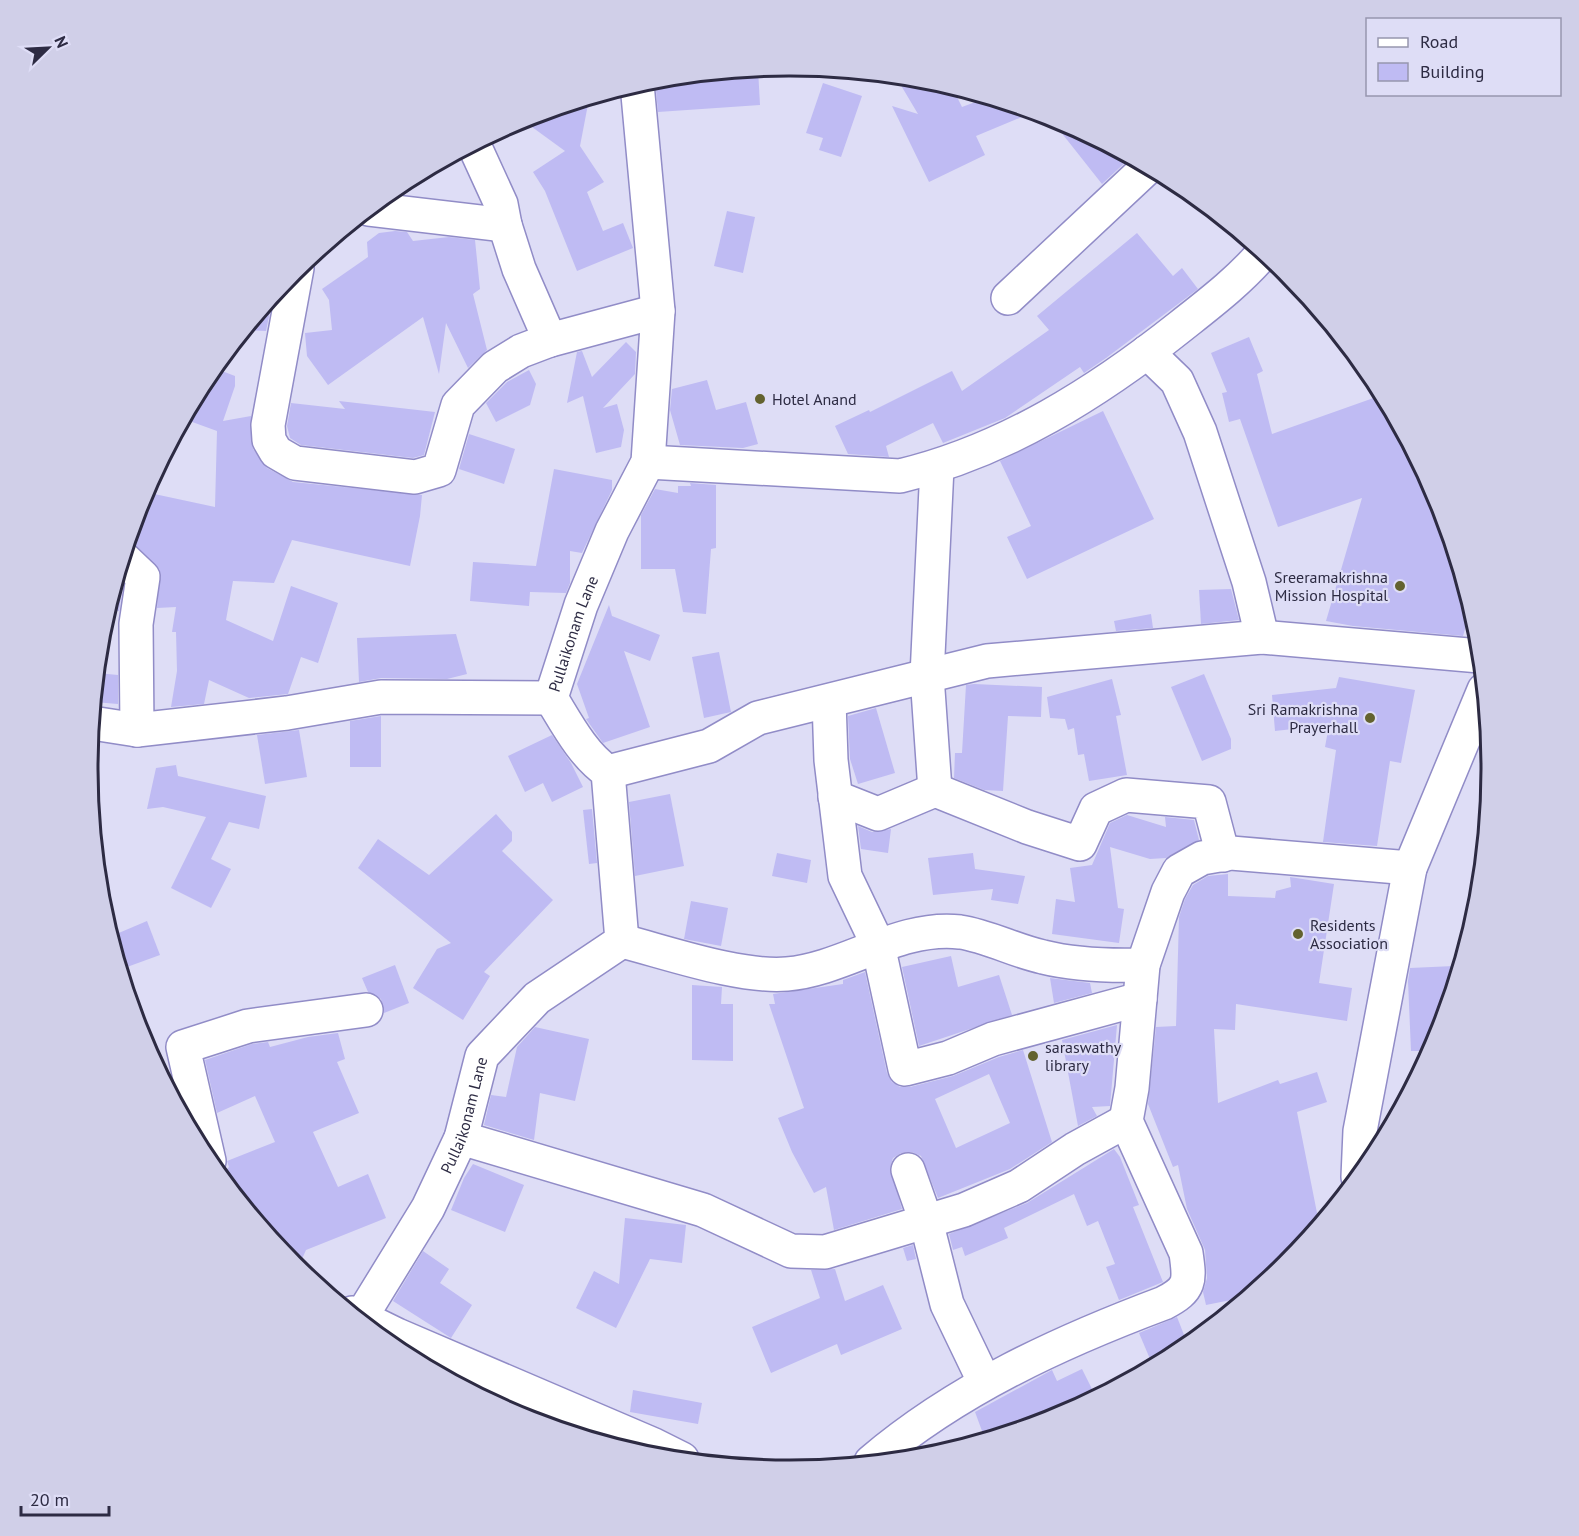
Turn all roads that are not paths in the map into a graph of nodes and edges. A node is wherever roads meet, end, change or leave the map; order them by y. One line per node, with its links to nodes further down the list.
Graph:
1 (638, 94): 9 (street, Pullaikonam Lane)
2 (477, 152): 5 (street)
3 (1142, 173): 8 (street)
4 (381, 210): 5 (street)
5 (505, 225): 10 (street)
6 (1257, 260): 11 (street)
7 (293, 287): 10 (street)
8 (1008, 298)
9 (658, 310): 10 (street); 12 (street, Pullaikonam Lane)
10 (550, 340)
11 (1147, 352): 13 (street); 15 (street)
12 (648, 462): 13 (street); 18 (street, Pullaikonam Lane)
13 (938, 467): 17 (street)
14 (130, 564): 22 (street)
15 (1262, 637): 16 (street); 17 (street)
16 (1471, 655)
17 (927, 676): 19 (street); 24 (street)
18 (551, 698): 22 (street); 23 (street, Pullaikonam Lane)
19 (829, 701): 23 (street); 25 (street)
20 (1478, 705): 27 (street)
21 (99, 724): 22 (street)
22 (137, 730)
23 (608, 772): 28 (street)
24 (935, 790): 25 (street); 26 (street)
25 (836, 797): 29 (street)
26 (1222, 855): 27 (street); 30 (street)
27 (1410, 868): 36 (street)
28 (622, 941): 29 (street); 35 (street, Pullaikonam Lane)
29 (878, 945): 30 (street); 31 (street)
30 (1143, 965): 31 (street)
31 (1140, 999): 33 (street)
32 (366, 1010): 34 (street)
33 (1126, 1120): 38 (street); 41 (street)
34 (202, 1132)
35 (461, 1138): 38 (street); 39 (street, Pullaikonam Lane)
36 (1359, 1159)
37 (908, 1170): 38 (street)
38 (926, 1221): 41 (street)
39 (360, 1310)
40 (386, 1329): 42 (street)
41 (985, 1383): 44 (street)
42 (570, 1420): 43 (street)
43 (625, 1439)
44 (883, 1454)

